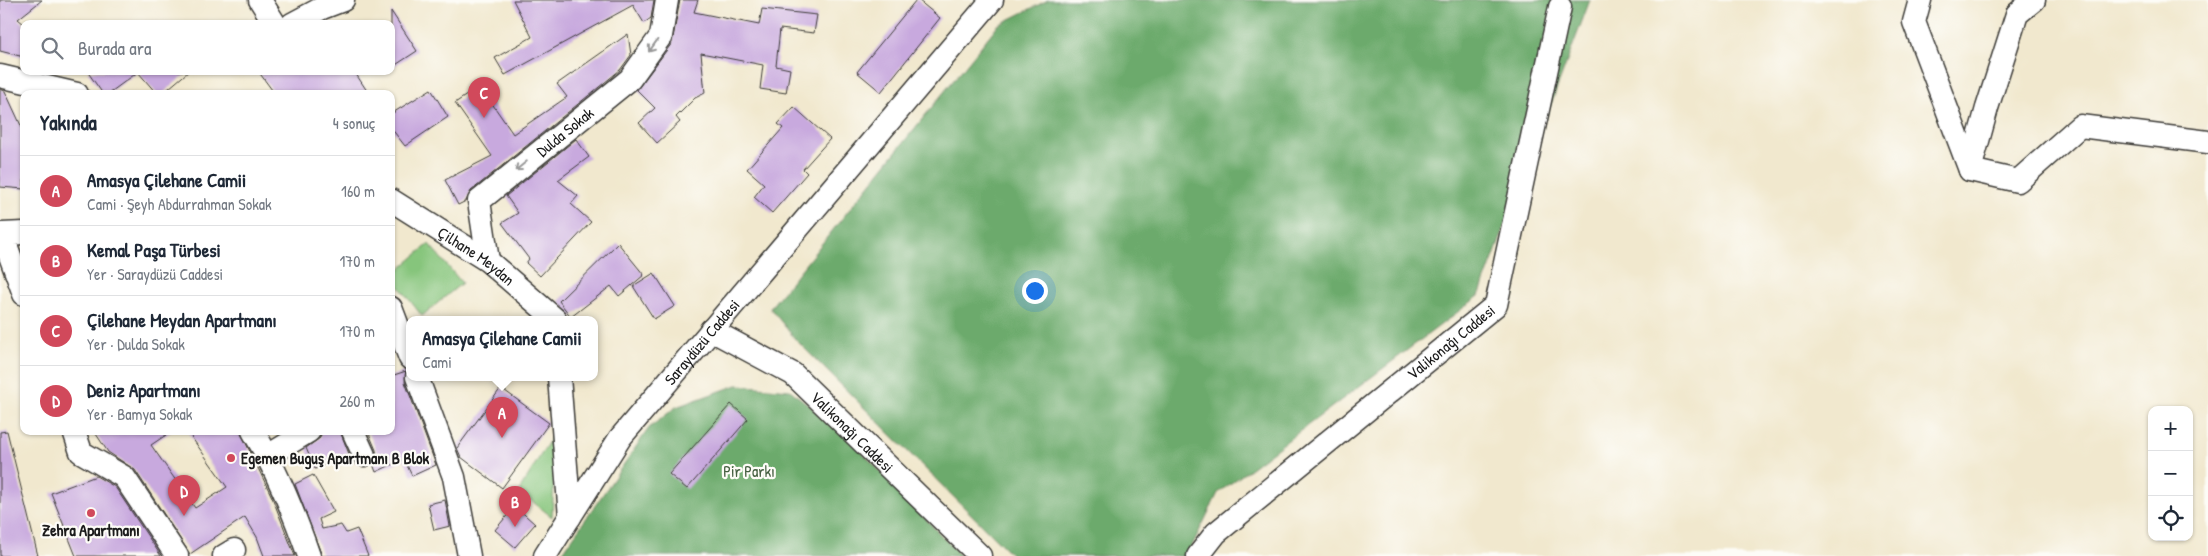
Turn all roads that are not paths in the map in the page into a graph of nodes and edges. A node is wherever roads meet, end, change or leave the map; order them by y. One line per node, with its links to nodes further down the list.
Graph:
1 (260, 0): 8 (street)
2 (343, 0): 9 (street)
3 (668, 0): 16 (street, Dulda Sokak, one-way to 16)
4 (1920, 0): 13 (street)
5 (2034, 0): 13 (street)
6 (994, 1): 20 (street, Saraydüzü Caddesi)
7 (1560, 7): 36 (street, Valikonağı Caddesi)
8 (272, 20)
9 (300, 20)
10 (14, 83): 11 (street)
11 (53, 90)
12 (2208, 142): 13 (street)
13 (1970, 170)
14 (395, 203): 16 (street, Çilhane Meydan)
15 (13, 233): 17 (street)
16 (488, 262): 18 (street, Çilhane Meydan)
17 (20, 272)
18 (551, 316)
19 (395, 319): 21 (street)
20 (711, 330): 30 (street, Saraydüzü Caddesi); 35 (street, Valikonağı Caddesi)
21 (406, 347)
22 (418, 381): 33 (street)
23 (559, 381): 30 (street)
24 (76, 435): 31 (street)
25 (255, 435): 29 (street)
26 (302, 435): 29 (street)
27 (355, 435): 28 (street)
28 (364, 455)
29 (268, 456): 32 (street)
30 (570, 517): 34 (street, Saraydüzü Caddesi)
31 (177, 556)
32 (309, 556)
33 (469, 556)
34 (545, 556)
35 (980, 556)
36 (1198, 556)

